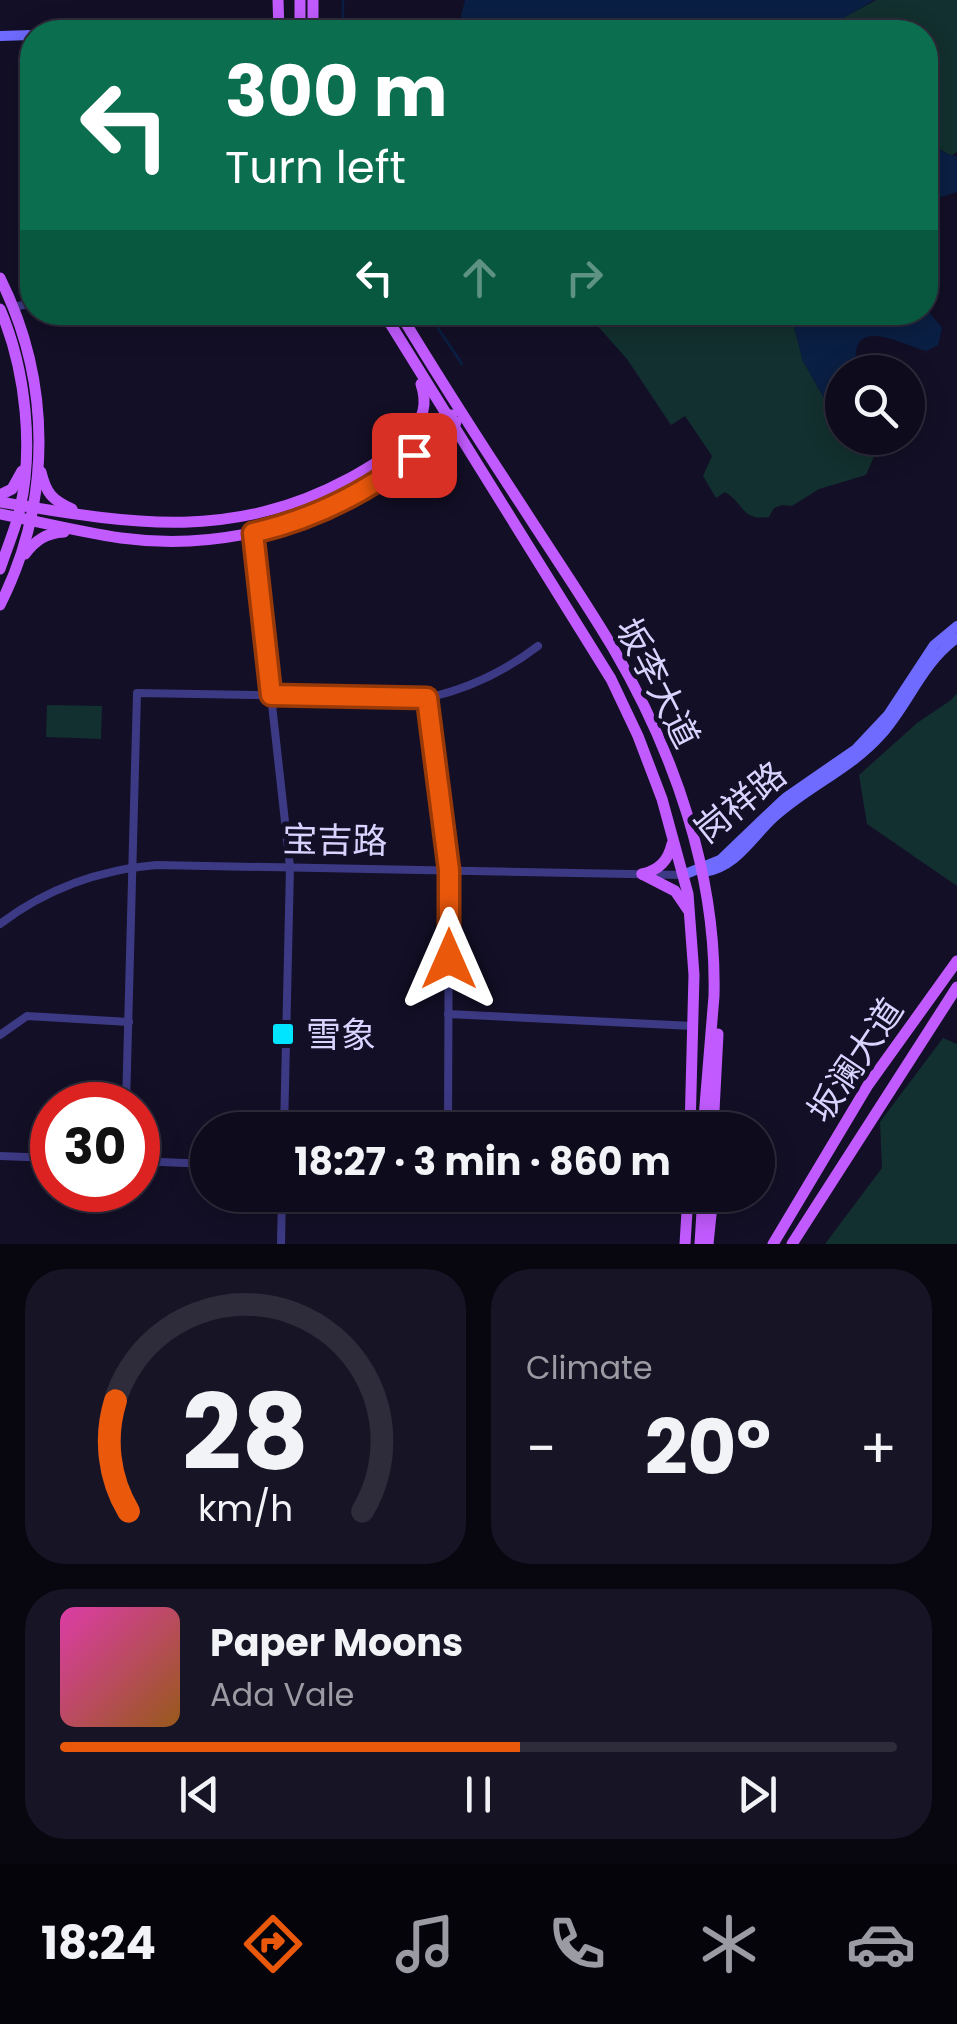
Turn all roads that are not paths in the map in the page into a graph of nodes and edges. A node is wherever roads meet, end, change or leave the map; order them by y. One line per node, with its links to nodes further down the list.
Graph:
1 (0, 278): 3 (main road)
2 (20, 306): 3 (street)
3 (14, 307): 5 (main road)
4 (0, 309): 16 (main road)
5 (20, 324)
6 (20, 325): 15 (main road)
7 (390, 325): 9 (main road, 坂李大道)
8 (407, 325): 10 (main road, 坂李大道)
9 (416, 365): 11 (main road, 坂李大道); 13 (main road)
10 (461, 414): 11 (main road); 12 (main road); 37 (main road, 坂李大道)
11 (446, 415): 12 (main road, 坂李大道); 13 (main road)
12 (453, 428): 14 (main road); 17 (main road, 坂李大道)
13 (406, 442): 21 (main road)
14 (414, 455): 17 (main road); 23 (main road)
15 (38, 459): 19 (main road); 21 (main road)
16 (24, 467): 18 (main road); 19 (main road)
17 (478, 467): 33 (main road, 坂李大道)
18 (0, 498): 19 (main road)
19 (25, 513): 20 (main road); 21 (main road); 22 (main road); 25 (main road); 26 (main road)
20 (0, 514)
21 (85, 514)
22 (84, 531): 23 (main road); 26 (main road)
23 (253, 533): 31 (street)
24 (0, 538): 25 (main road)
25 (2, 563)
26 (18, 566): 27 (main road)
27 (0, 605)
28 (957, 626): 37 (street, 岗祥路)
29 (957, 638): 37 (street, 岗祥路)
30 (538, 646): 32 (street)
31 (271, 695): 32 (street); 34 (street); 35 (street)
32 (427, 698): 36 (street)
33 (672, 837): 38 (main road); 39 (main road, 坂李大道)
34 (290, 867): 35 (street, 宝吉路); 36 (street, 宝吉路); 50 (street)
35 (132, 868): 41 (street, 宝吉路); 46 (street)
36 (449, 870): 38 (street, 宝吉路); 45 (street)
37 (702, 870): 39 (street, 岗祥路); 44 (main road, 坂李大道)
38 (642, 874): 39 (street, 宝吉路); 40 (main road)
39 (683, 874): 40 (main road, 坂李大道)
40 (690, 916): 47 (main road, 坂李大道)
41 (0, 924)
42 (957, 961): 67 (main road, 坂澜大道)
43 (957, 987): 68 (main road, 坂澜大道)
44 (714, 996): 53 (main road, 坂李大道); 54 (main road)
45 (448, 1014): 47 (street); 51 (street)
46 (129, 1022): 48 (street); 49 (street)
47 (693, 1026): 52 (main road, 坂李大道)
48 (0, 1035)
49 (127, 1082)
50 (284, 1112)
51 (448, 1112)
52 (691, 1112)
53 (704, 1112)
54 (714, 1112)
55 (0, 1156): 56 (street)
56 (30, 1157)
57 (160, 1162): 58 (street)
58 (190, 1163)
59 (281, 1212): 63 (street)
60 (687, 1212): 64 (main road)
61 (702, 1212): 65 (main road)
62 (711, 1212): 66 (main road)
63 (280, 1244)
64 (685, 1244)
65 (700, 1244)
66 (708, 1244)
67 (773, 1244)
68 (792, 1244)

